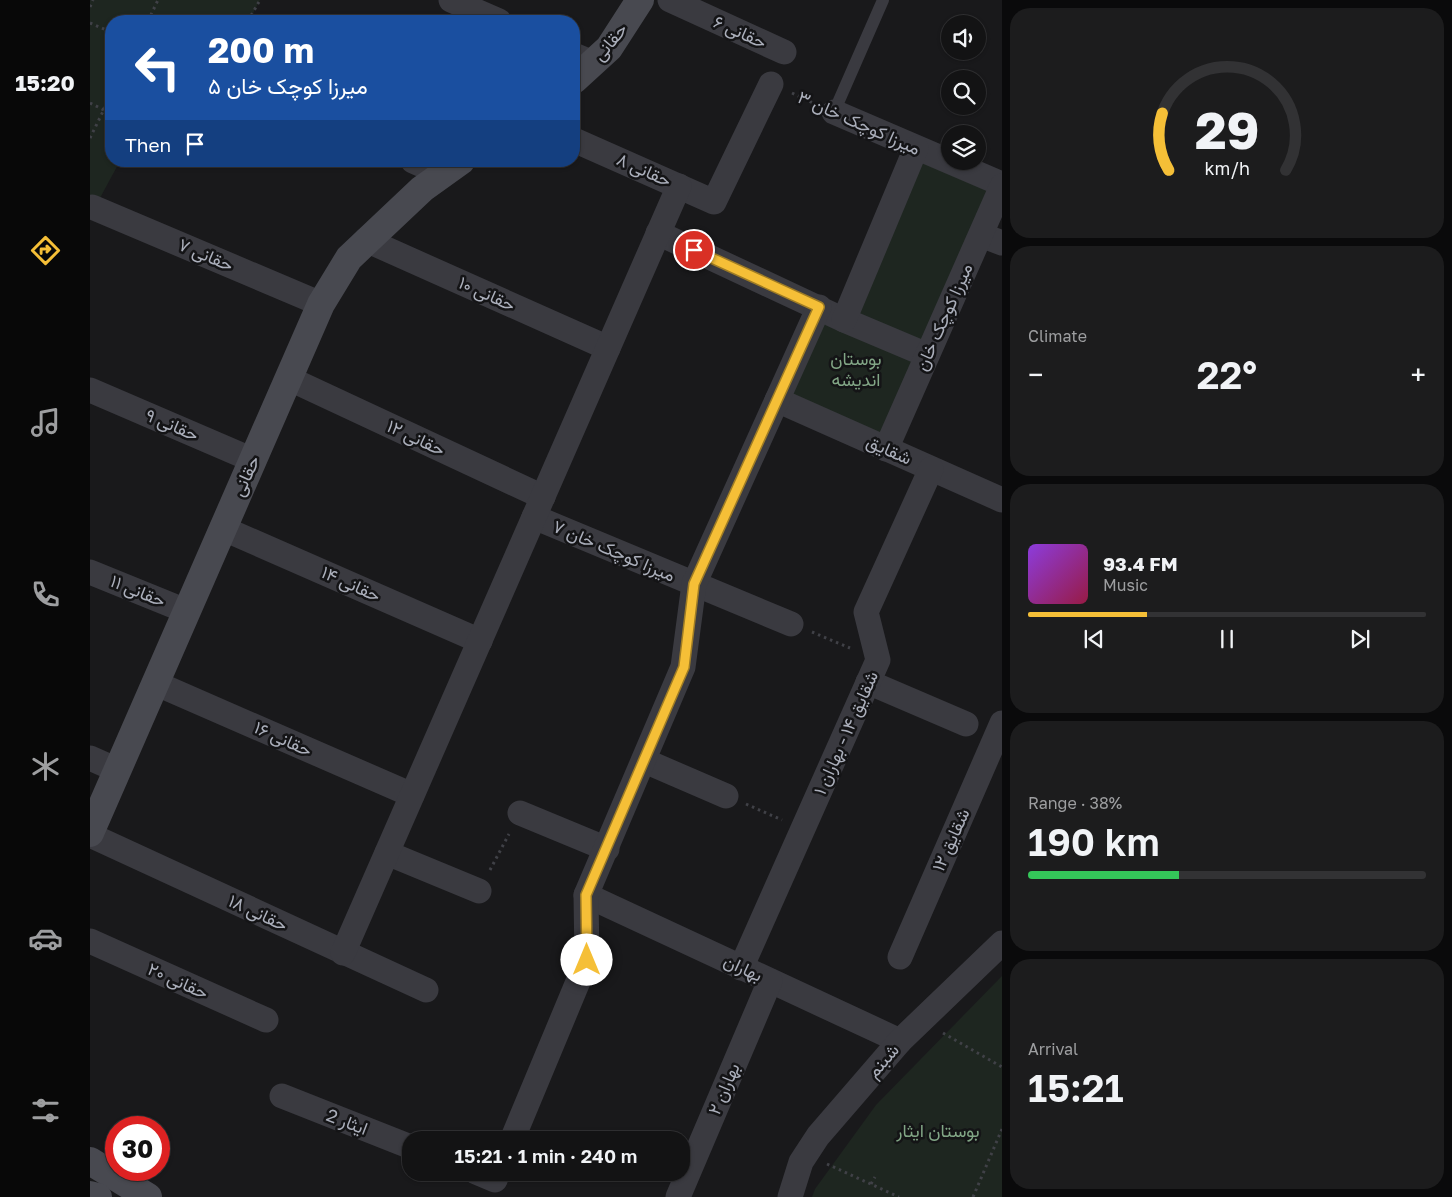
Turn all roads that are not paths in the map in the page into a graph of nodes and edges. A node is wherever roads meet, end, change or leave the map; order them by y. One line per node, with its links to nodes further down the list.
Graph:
1 (451, 0): 5 (street)
2 (640, 0): 7 (main road, حقانی)
3 (670, 0): 6 (street, حقانی ۶)
4 (883, 0): 9 (lane)
5 (485, 15)
6 (784, 52)
7 (580, 66)
8 (771, 84): 14 (street, حقانی ۸)
9 (834, 112): 11 (street, میرزا کوچک خان ۳)
10 (580, 143): 14 (street, حقانی ۸)
11 (916, 148): 13 (street, میرزا کوچک خان ۳); 21 (street)
12 (452, 168): 18 (main road, حقانی)
13 (1002, 185): 17 (street, میرزا کوچک خان)
14 (679, 186): 16 (street)
15 (92, 207): 19 (street, حقانی ۷)
16 (658, 233): 20 (street); 22 (street)
17 (991, 239): 23 (street, میرزا کوچک خان)
18 (366, 240): 19 (main road, حقانی); 22 (street, حقانی ۱۰)
19 (321, 304): 24 (main road, حقانی)
20 (819, 307): 21 (street); 26 (street)
21 (844, 320): 23 (street)
22 (608, 348): 31 (street)
23 (927, 355): 27 (street, میرزا کوچک خان)
24 (290, 379): 28 (main road, حقانی); 31 (street, حقانی ۱۲)
25 (90, 390): 28 (street, حقانی ۹)
26 (777, 400): 27 (street, شقایق); 34 (street)
27 (886, 449): 29 (street, شقایق)
28 (254, 460): 32 (main road, حقانی)
29 (930, 469): 30 (street, شقایق); 38 (street, شقایق ۱۴ - بهاران ۱)
30 (1002, 500)
31 (538, 507): 34 (street, میرزا کوچک خان ۷); 37 (street)
32 (222, 528): 35 (main road, حقانی); 37 (street, حقانی ۱۴)
33 (90, 572): 35 (street, حقانی ۱۱)
34 (694, 584): 36 (street, میرزا کوچک خان ۷); 43 (street)
35 (186, 611): 39 (main road, حقانی)
36 (791, 624)
37 (480, 641): 45 (street)
38 (873, 671): 41 (street); 57 (street, شقایق ۱۴ - بهاران ۱)
39 (155, 683): 44 (main road, حقانی); 45 (street, حقانی ۱۶)
40 (1002, 723): 56 (street, شقایق ۱۲)
41 (966, 724)
42 (90, 758): 44 (street)
43 (644, 761): 46 (street); 49 (street)
44 (117, 770): 48 (main road, حقانی)
45 (412, 795): 50 (street)
46 (726, 796)
47 (520, 813): 49 (street)
48 (90, 834): 55 (street, حقانی ۱۸)
49 (606, 849): 52 (street)
50 (387, 852): 51 (street); 55 (street)
51 (479, 891)
52 (586, 895): 57 (street, بهاران); 63 (street)
53 (90, 941): 60 (street, حقانی ۲۰)
54 (1002, 943): 61 (street, شبنم)
55 (343, 953): 59 (street, حقانی ۱۸)
56 (900, 957)
57 (741, 968): 58 (street, بهاران)
58 (770, 981): 61 (street, بهاران); 69 (street, بهاران ۲)
59 (426, 990)
60 (266, 1020)
61 (900, 1041): 70 (street, شبنم)
62 (282, 1096): 64 (street, ایثار 2)
63 (516, 1131)
64 (402, 1143)
65 (90, 1161): 68 (main road)
66 (90, 1196): 67 (main road)
67 (98, 1197)
68 (148, 1197)
69 (678, 1197)
70 (790, 1197)

